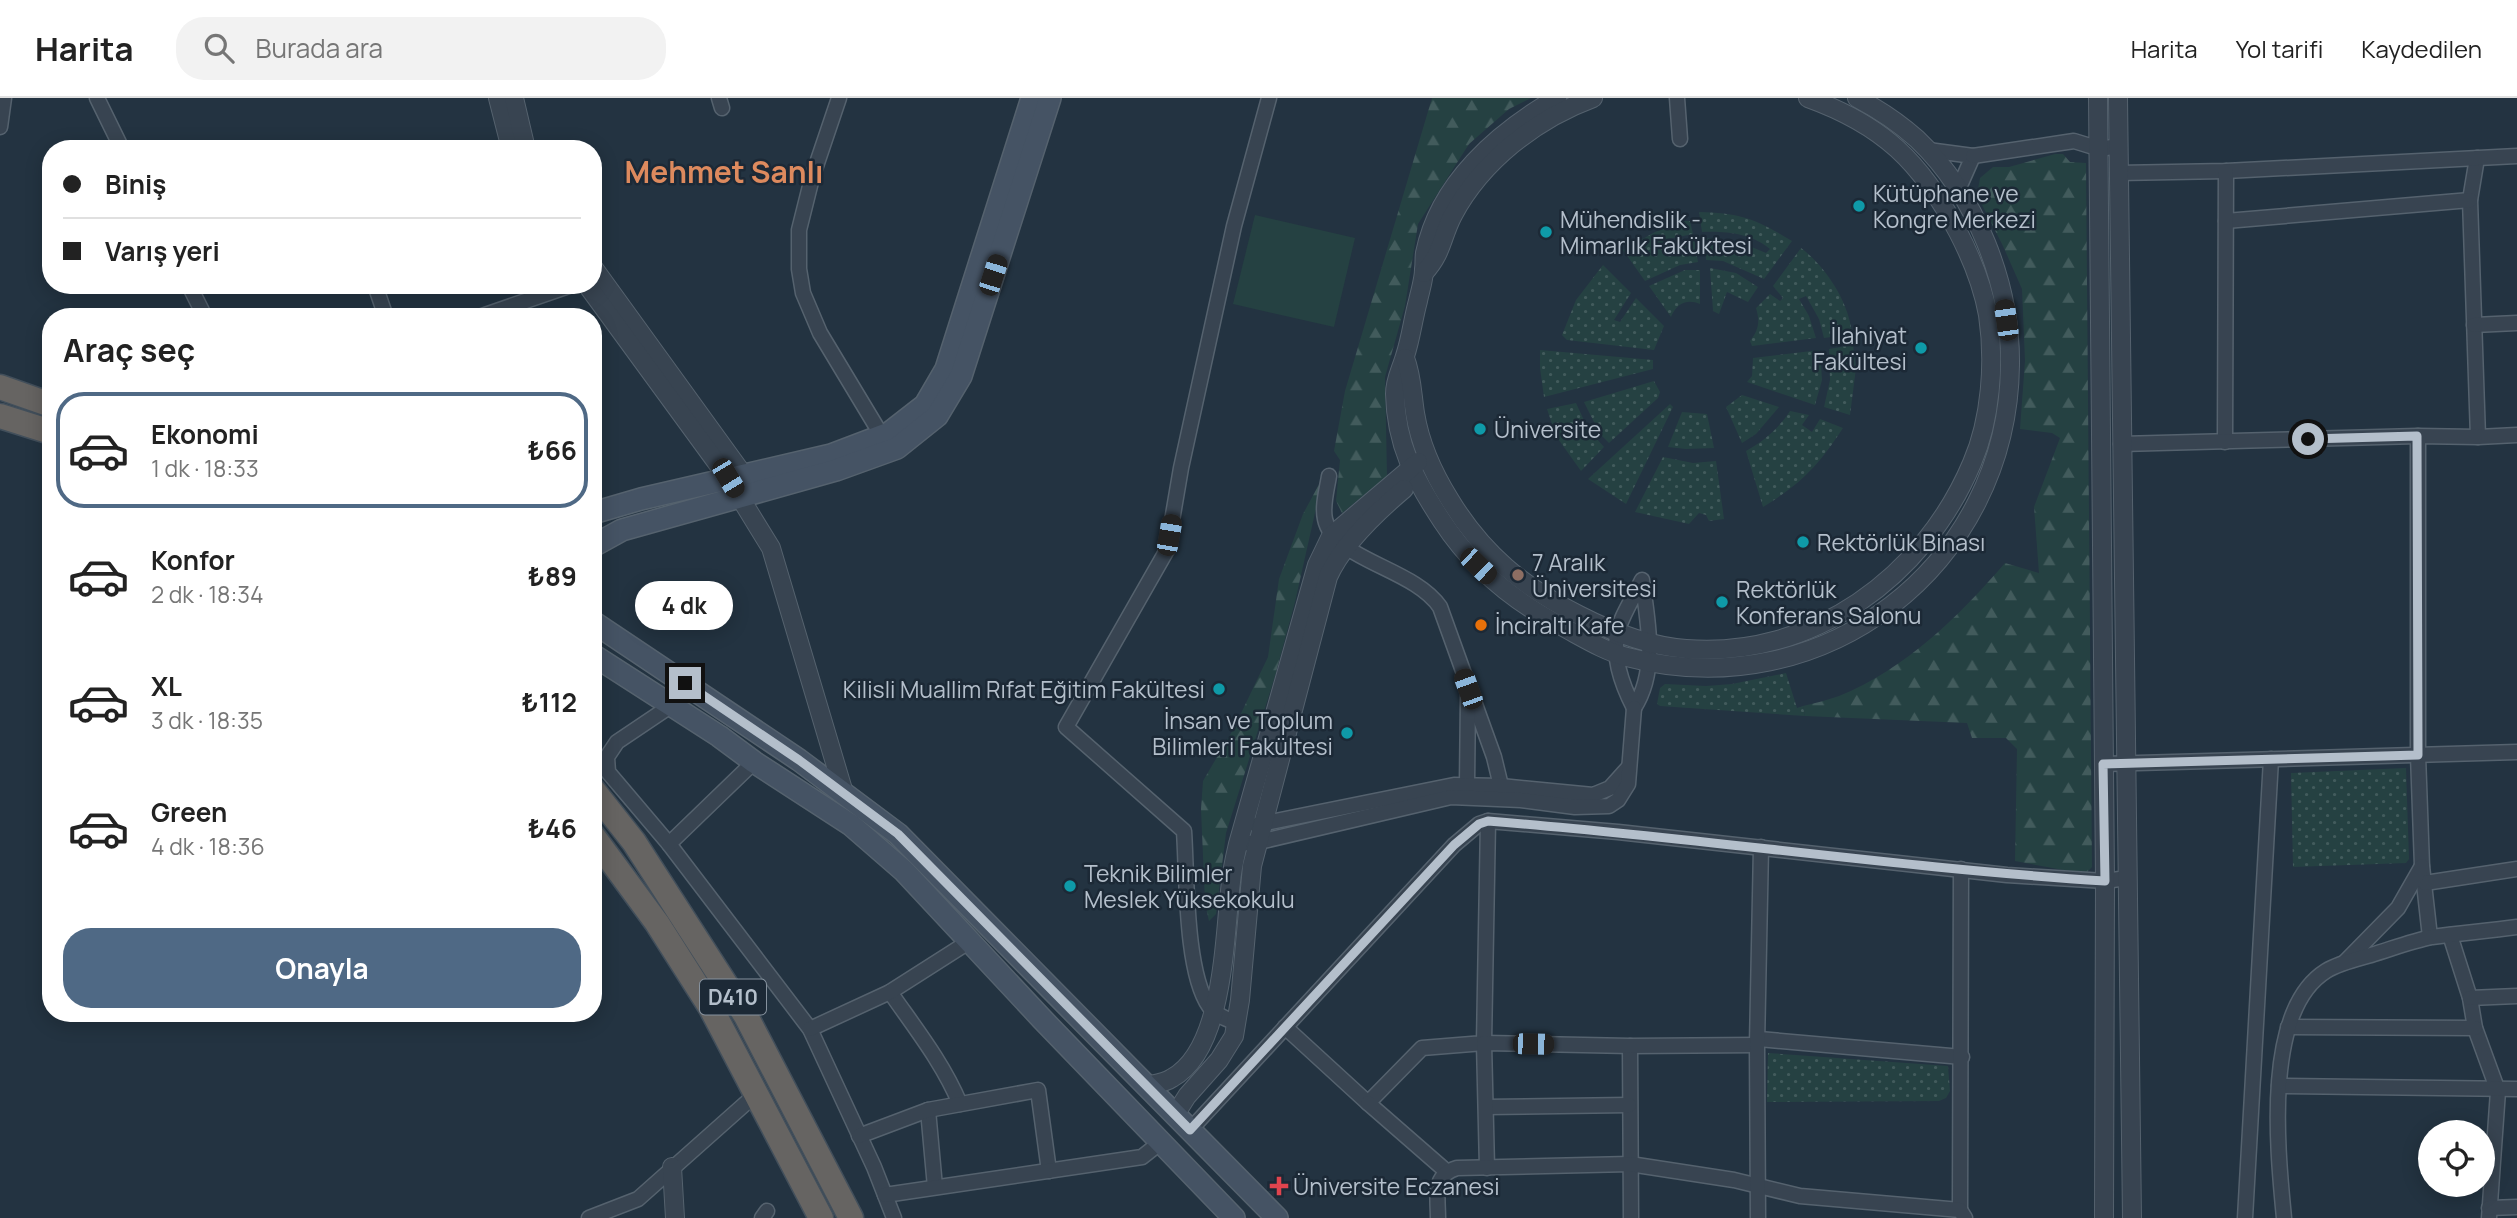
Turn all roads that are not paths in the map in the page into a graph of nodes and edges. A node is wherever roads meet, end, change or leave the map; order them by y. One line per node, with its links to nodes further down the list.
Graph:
1 (4, 98): 17 (street)
2 (97, 98): 19 (street)
3 (498, 98): 20 (street)
4 (514, 98): 21 (street)
5 (839, 98): 47 (street)
6 (1032, 98): 47 (main road)
7 (1050, 98): 56 (main road)
8 (1269, 98): 102 (street)
9 (1557, 98): 34 (street)
10 (1593, 98): 34 (street)
11 (1677, 98): 18 (street)
12 (1808, 98): 16 (street)
13 (1857, 98): 23 (street)
14 (2098, 98): 22 (street)
15 (2118, 98): 22 (street)
16 (1838, 103): 33 (street)
17 (0, 127)
18 (1680, 139)
19 (118, 140)
20 (509, 140)
21 (525, 140)
22 (2109, 147): 24 (street); 28 (street); 75 (street)
23 (1927, 150): 24 (street); 29 (street)
24 (1973, 156): 29 (street)
25 (2517, 156): 26 (street)
26 (2477, 158): 27 (street); 30 (street)
27 (2226, 171): 28 (street); 32 (street)
28 (2118, 173): 51 (street)
29 (1958, 190): 31 (street)
30 (2470, 200): 32 (street); 40 (street)
31 (1974, 220): 33 (street); 66 (street)
32 (2226, 221): 50 (street)
33 (1956, 230): 63 (street)
34 (1424, 273): 41 (street)
35 (602, 280): 55 (street)
36 (546, 294): 38 (street)
37 (594, 294): 55 (street)
38 (505, 308)
39 (2517, 323): 40 (street)
40 (2474, 325): 49 (street)
41 (1405, 358): 52 (street); 53 (street)
42 (0, 387): 43 (highway)
43 (42, 402)
44 (0, 415): 45 (highway)
45 (42, 429)
46 (2517, 435): 49 (street)
47 (882, 436): 55 (main road)
48 (2417, 436): 49 (street); 50 (street); 71 (street)
49 (2478, 438)
50 (2225, 442): 51 (street)
51 (2121, 444): 74 (street)
52 (1430, 464): 53 (street); 62 (street)
53 (1413, 473): 58 (street); 60 (street); 64 (street)
54 (1329, 475): 58 (street)
55 (735, 476): 56 (street); 57 (main road)
56 (747, 495): 59 (main road); 79 (street)
57 (602, 510)
58 (1331, 536): 60 (street); 82 (street)
59 (602, 541)
60 (1346, 548): 67 (street); 83 (street)
61 (602, 628): 79 (main road)
62 (1617, 632): 63 (street); 63 (street); 64 (street)
63 (1651, 642): 66 (street)
64 (1616, 654): 66 (street); 69 (street)
65 (602, 661): 68 (main road)
66 (1647, 661): 69 (street)
67 (1468, 689): 77 (street); 78 (street)
68 (671, 705): 73 (main road); 84 (street)
69 (1634, 709): 76 (street)
70 (2517, 752): 71 (street)
71 (2418, 755): 72 (street); 88 (street)
72 (2271, 759): 74 (street); 148 (street)
73 (754, 762): 84 (street); 97 (main road)
74 (2125, 763): 75 (street); 91 (street)
75 (2103, 764): 92 (street)
76 (1628, 768): 78 (street); 83 (street)
77 (1467, 784): 78 (street); 83 (street)
78 (1501, 786)
79 (844, 793): 112 (main road)
80 (602, 801): 139 (highway, D410)
81 (1488, 821): 86 (street); 104 (street); 109 (street)
82 (1243, 825): 83 (street); 85 (street)
83 (1261, 834): 85 (street); 103 (street)
84 (669, 844): 107 (street)
85 (1238, 844): 102 (street)
86 (1760, 847): 89 (street); 108 (street)
87 (602, 848): 116 (highway, D410)
88 (2422, 866): 93 (street); 98 (street)
89 (1961, 869): 92 (street); 111 (street)
90 (2517, 869): 93 (street)
91 (2127, 878): 92 (street); 147 (street)
92 (2105, 881): 146 (street)
93 (2425, 883): 96 (street)
94 (2517, 928): 95 (street)
95 (2450, 935): 96 (street); 101 (street)
96 (2430, 937): 98 (street)
97 (970, 940): 99 (street); 124 (main road)
98 (2342, 965): 105 (street)
99 (890, 992): 107 (street); 118 (street)
100 (2517, 996): 101 (street)
101 (2470, 998): 106 (street)
102 (1214, 1012): 103 (street); 112 (street)
103 (1236, 1023): 122 (street)
104 (1284, 1027): 117 (street); 122 (street)
105 (2288, 1027): 106 (street); 113 (street)
106 (2475, 1028): 115 (street)
107 (810, 1029): 123 (street)
108 (1758, 1042): 110 (street); 111 (street); 130 (street)
109 (1484, 1044): 110 (street); 117 (street); 120 (street)
110 (1630, 1046): 119 (street)
111 (1962, 1058): 135 (street)
112 (1146, 1086): 122 (main road)
113 (2279, 1086): 115 (street); 149 (street)
114 (2517, 1089): 115 (street)
115 (2498, 1091): 134 (street)
116 (755, 1095): 126 (street); 138 (highway, D410)
117 (1368, 1103): 129 (street)
118 (960, 1104): 121 (street); 128 (street)
119 (1629, 1105): 120 (street); 125 (street)
120 (1486, 1107): 127 (street)
121 (928, 1110): 123 (street); 131 (street)
122 (1182, 1122): 142 (main road)
123 (859, 1136): 132 (street)
124 (1161, 1142): 128 (street); 141 (main road)
125 (1630, 1164): 127 (street); 130 (street); 144 (street)
126 (672, 1167): 136 (street); 137 (street)
127 (1487, 1168): 129 (street)
128 (1048, 1171): 131 (street)
129 (1446, 1171): 143 (street)
130 (1758, 1186): 135 (street); 145 (street)
131 (935, 1187): 132 (street)
132 (885, 1195): 140 (street)
133 (2517, 1207): 134 (street)
134 (2489, 1213)
135 (1963, 1214)
136 (589, 1218)
137 (675, 1218)
138 (821, 1218)
139 (850, 1218)
140 (894, 1218)
141 (1234, 1218)
142 (1277, 1218)
143 (1438, 1218)
144 (1631, 1218)
145 (1758, 1218)
146 (2104, 1218)
147 (2132, 1218)
148 (2245, 1218)
149 (2284, 1218)

